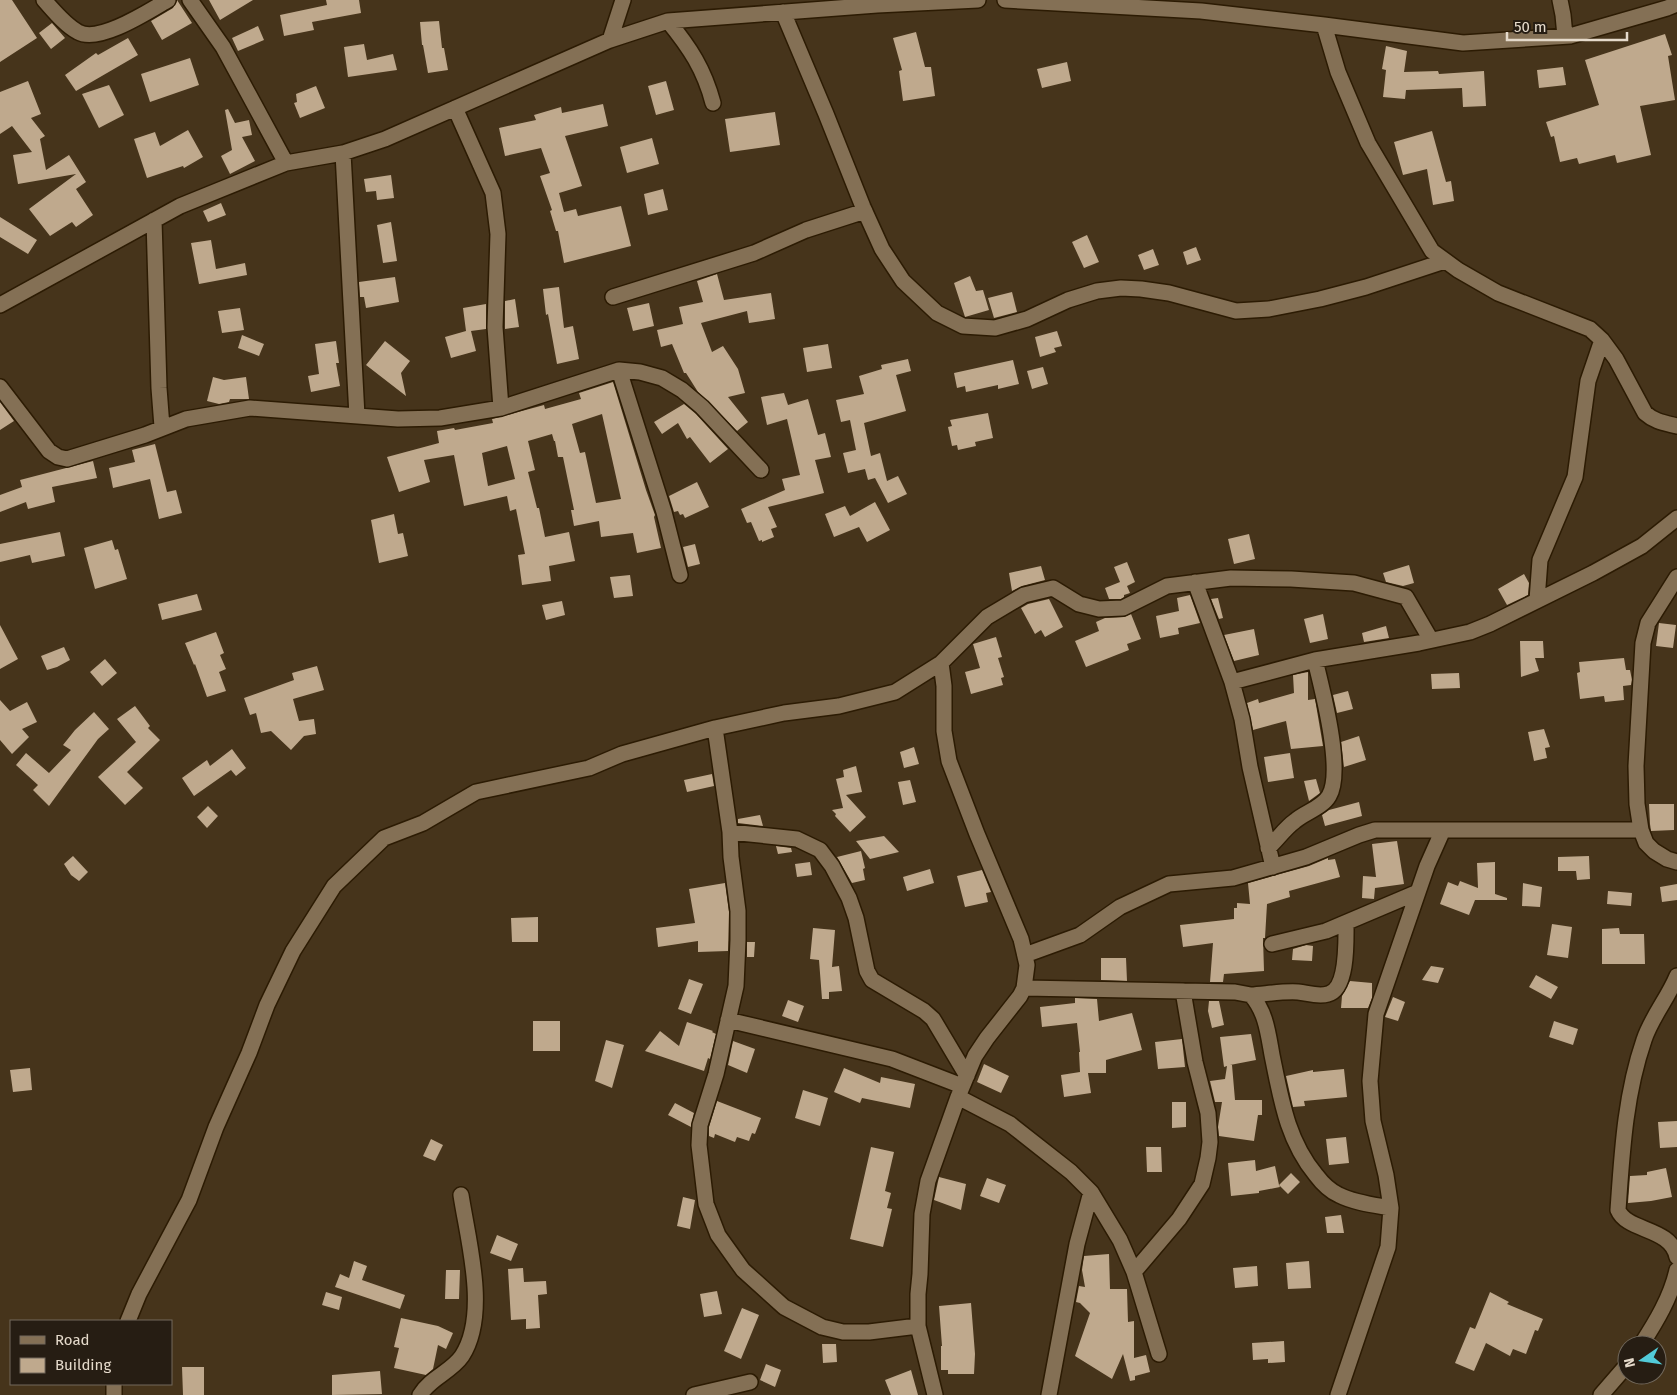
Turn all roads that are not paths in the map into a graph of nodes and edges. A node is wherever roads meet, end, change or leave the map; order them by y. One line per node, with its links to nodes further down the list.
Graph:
1 (44, 0): 2 (street)
2 (168, 0)
3 (190, 0): 18 (street)
4 (623, 0): 14 (street)
5 (978, 0): 8 (street)
6 (1005, 0): 12 (street)
7 (1560, 0): 13 (street)
8 (877, 2): 10 (street)
9 (1677, 4): 13 (street)
10 (783, 12): 11 (street); 19 (street)
11 (668, 22): 14 (street); 15 (street)
12 (1324, 25): 13 (street); 21 (street)
13 (1565, 36)
14 (610, 40): 16 (street)
15 (713, 102)
16 (455, 108): 17 (street); 27 (street)
17 (343, 153): 18 (street); 28 (street)
18 (286, 163): 20 (street)
19 (865, 210): 21 (street); 22 (street)
20 (154, 220): 23 (street); 30 (street)
21 (1445, 261): 24 (street)
22 (613, 297)
23 (0, 305)
24 (1602, 340): 29 (street); 36 (street)
25 (619, 370): 27 (street); 31 (street); 33 (street)
26 (0, 388): 30 (street)
27 (501, 408): 28 (street)
28 (357, 416): 30 (street)
29 (1677, 426)
30 (162, 427)
31 (761, 470)
32 (1677, 518): 36 (street)
33 (680, 576)
34 (1677, 578): 43 (street)
35 (1195, 582): 37 (street); 39 (street); 40 (street)
36 (1537, 600): 37 (street)
37 (1430, 640): 38 (street)
38 (1315, 660): 40 (street); 45 (street)
39 (941, 663): 41 (street); 51 (street)
40 (1232, 682): 45 (street)
41 (715, 728): 44 (street); 64 (street)
42 (1442, 830): 43 (street); 47 (street); 48 (street)
43 (1641, 830): 46 (street)
44 (730, 832): 56 (street); 57 (street)
45 (1268, 848): 47 (street)
46 (1677, 862)
47 (1273, 867): 51 (street)
48 (1418, 892): 49 (street); 60 (street)
49 (1346, 923): 50 (street); 55 (street)
50 (1272, 944)
51 (1025, 954): 53 (street)
52 (1677, 976): 61 (street)
53 (1024, 988): 54 (street); 57 (street)
54 (1183, 991): 55 (street); 63 (street)
55 (1251, 995): 60 (street)
56 (728, 1020): 57 (street); 65 (street)
57 (962, 1086): 58 (street); 65 (street)
58 (1091, 1192): 63 (street); 73 (street)
59 (461, 1195): 70 (street)
60 (1391, 1208): 74 (street)
61 (1677, 1257)
62 (1677, 1270): 66 (street)
63 (1134, 1272): 67 (street)
64 (128, 1320)
65 (918, 1326): 72 (street)
66 (1648, 1335)
67 (1159, 1354)
68 (1617, 1377): 75 (street)
69 (750, 1382): 71 (street)
70 (420, 1395)
71 (694, 1395)
72 (935, 1395)
73 (1049, 1395)
74 (1338, 1395)
75 (1601, 1395)

